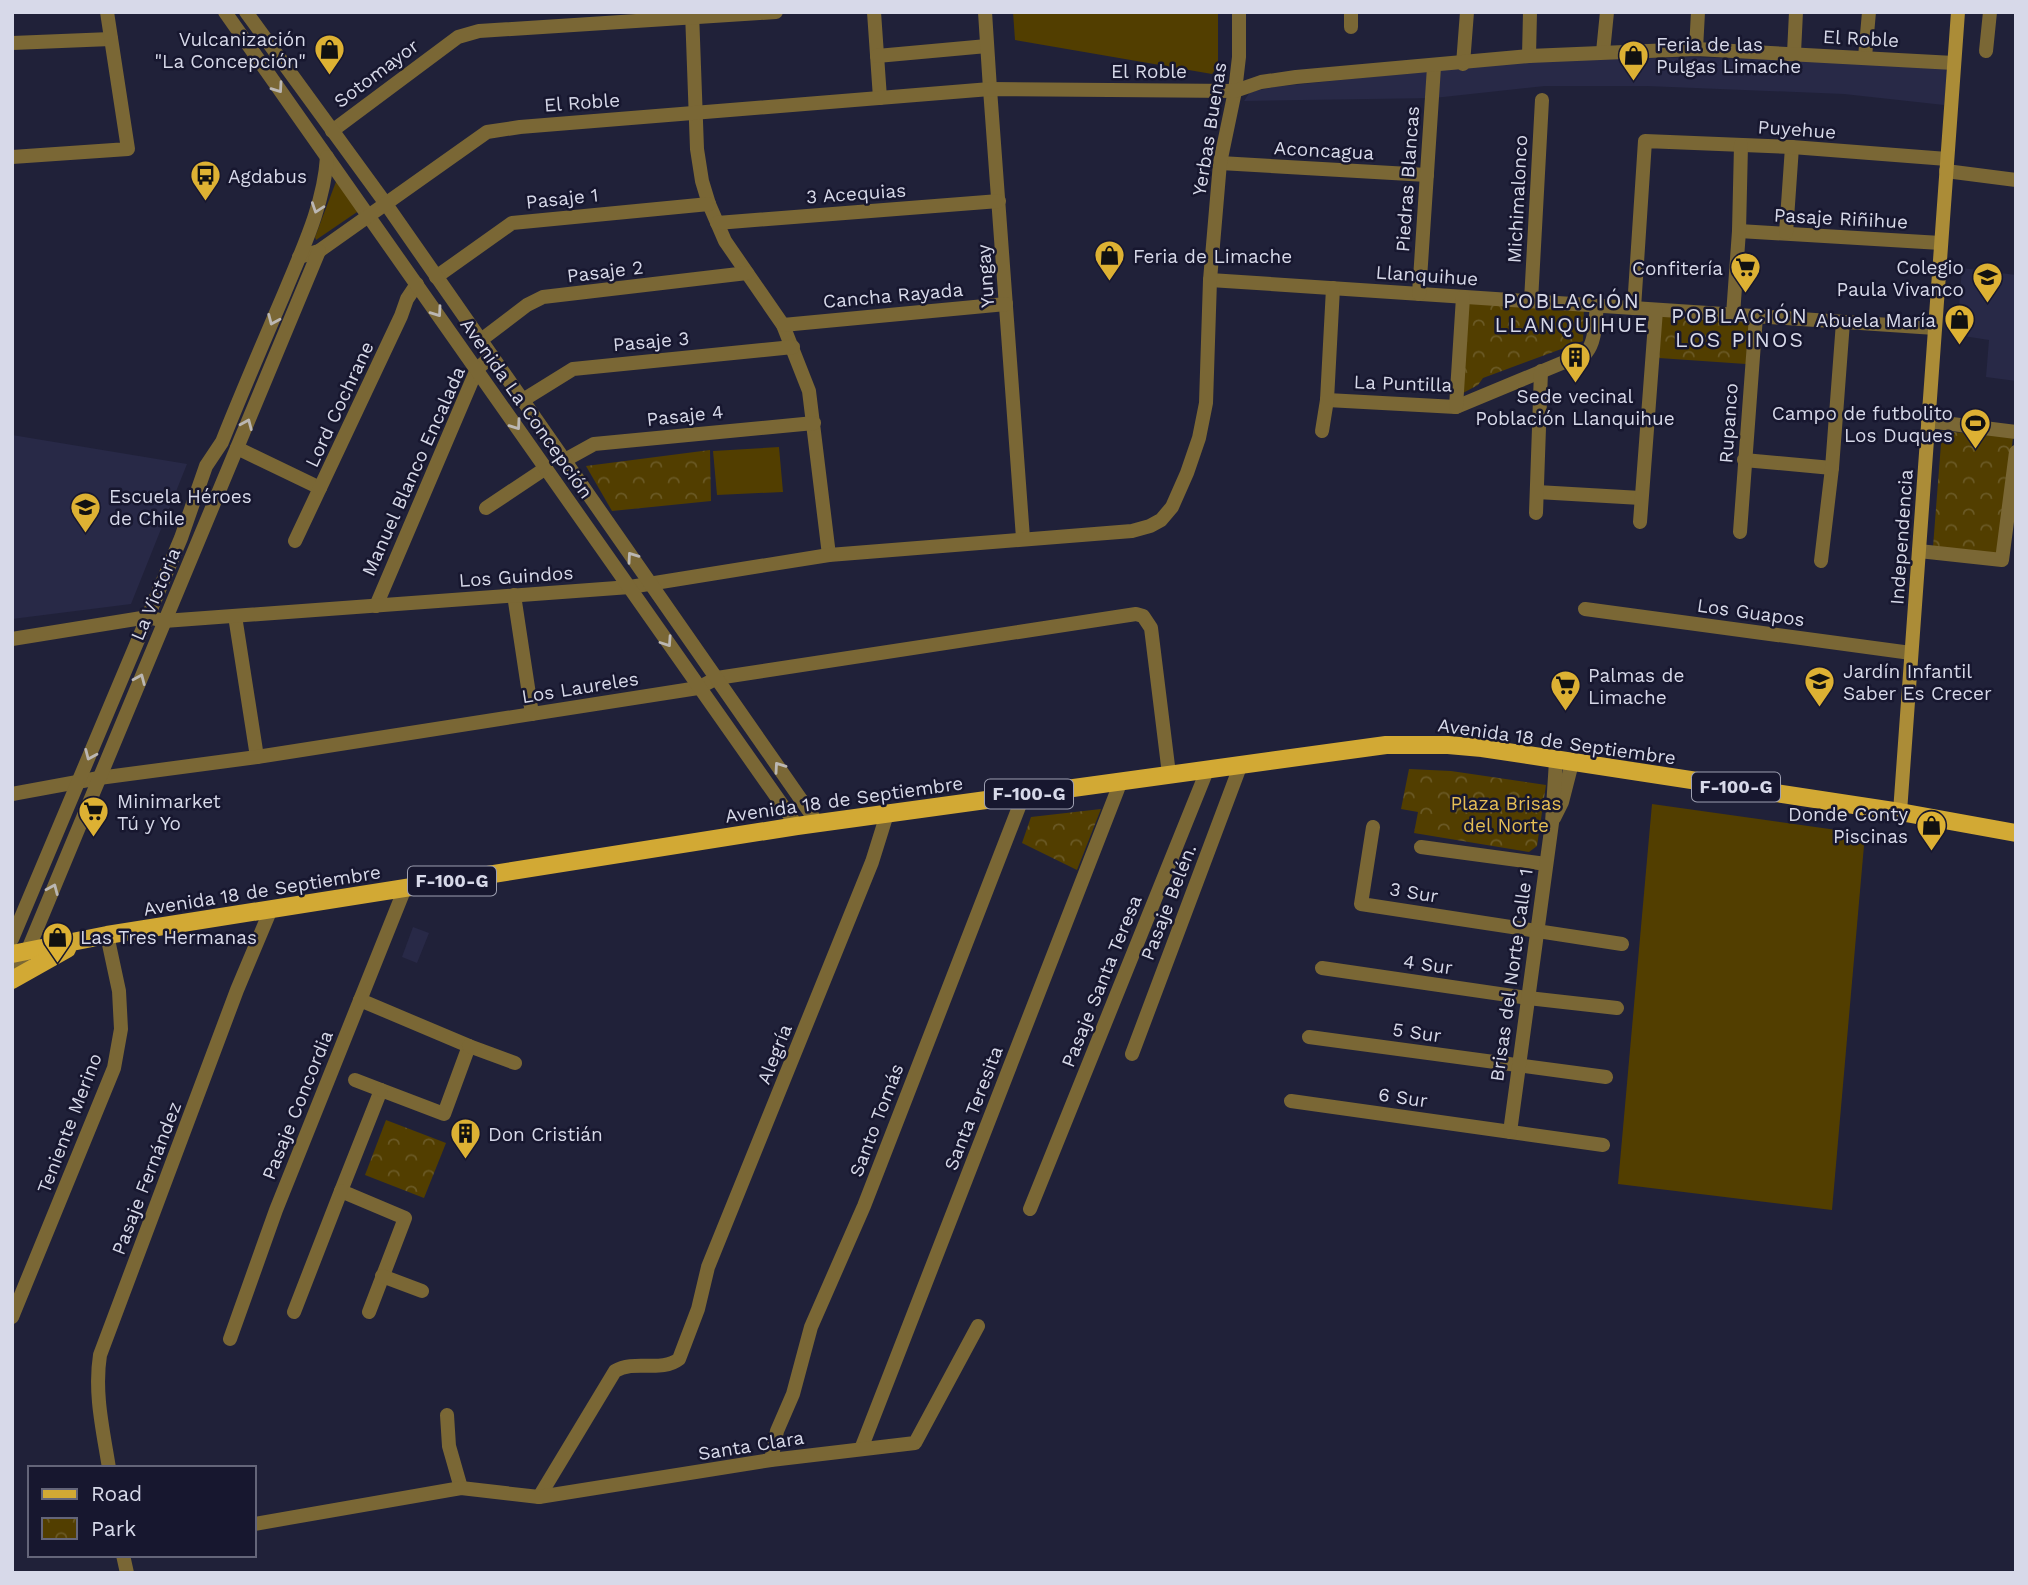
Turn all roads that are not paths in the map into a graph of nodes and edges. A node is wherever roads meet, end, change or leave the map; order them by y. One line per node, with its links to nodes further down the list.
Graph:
1 (107, 12): 17 (street)
2 (225, 12): 39 (street, Avenida La Concepción, one-way to 39)
3 (246, 12): 35 (street, Avenida La Concepción)
4 (776, 12): 16 (street, Sotomayor)
5 (874, 12): 24 (street)
6 (985, 12): 19 (street, Yungay)
7 (1239, 12): 31 (street, Yerbas Buenas)
8 (1466, 12): 28 (street)
9 (1530, 12): 25 (street)
10 (1607, 12): 22 (street)
11 (1698, 12): 20 (street)
12 (1796, 12): 23 (street)
13 (1869, 12): 26 (street)
14 (1958, 12): 27 (main road, Independencia)
15 (1990, 12): 21 (street)
16 (692, 15): 34 (street); 35 (street, Sotomayor)
17 (111, 39): 18 (street); 38 (street)
18 (12, 43)
19 (987, 46): 24 (street); 30 (street, Yungay)
20 (1696, 49): 22 (street, El Roble); 23 (street, El Roble)
21 (1986, 51)
22 (1603, 52): 25 (street, El Roble)
23 (1794, 53): 26 (street, El Roble)
24 (877, 56): 32 (street)
25 (1528, 57): 28 (street, El Roble)
26 (1865, 57): 27 (street, El Roble)
27 (1954, 63): 41 (main road, Independencia)
28 (1463, 64): 29 (street, El Roble)
29 (1434, 67): 31 (street, El Roble); 42 (street, Piedras Blancas)
30 (990, 89): 31 (street, El Roble); 32 (street, El Roble); 44 (street, Yungay)
31 (1235, 91): 40 (street, Yerbas Buenas)
32 (880, 98): 34 (street, El Roble)
33 (1542, 100): 61 (street, Michimalonco)
34 (695, 113): 45 (street, El Roble); 46 (street)
35 (332, 131): 45 (street, Avenida La Concepción)
36 (1741, 145): 37 (street, Puyehue); 49 (street); 64 (street, Puyehue)
37 (1792, 148): 41 (street, Puyehue); 50 (street)
38 (12, 157)
39 (327, 157): 47 (street, Avenida La Concepción); 53 (street, La Victoria, one-way to 53)
40 (1220, 163): 42 (street, Aconcagua); 56 (street, Yerbas Buenas)
41 (1947, 165): 43 (street, Puyehue); 51 (main road, Independencia)
42 (1427, 175): 59 (street, Piedras Blancas)
43 (2016, 180)
44 (999, 201): 48 (street, 3 Acequias); 62 (street, Yungay)
45 (386, 204): 47 (street, El Roble); 55 (street, Avenida La Concepción)
46 (709, 204): 48 (street); 55 (street, Pasaje 1)
47 (369, 216): 52 (street); 57 (street, Avenida La Concepción)
48 (716, 223): 54 (street)
49 (1739, 231): 50 (street, Pasaje Riñihue); 66 (street)
50 (1786, 233): 51 (street, Pasaje Riñihue)
51 (1941, 243): 70 (main road, Independencia)
52 (319, 251): 53 (street); 83 (street, La Victoria, one-way to 52)
53 (299, 257): 107 (street, La Victoria, one-way to 107)
54 (747, 274): 69 (street); 71 (street, Pasaje 2)
55 (436, 276): 71 (street, Avenida La Concepción)
56 (1210, 280): 58 (street, Llanquihue); 96 (street, Yerbas Buenas)
57 (416, 284): 74 (street, Avenida La Concepción, one-way to 74); 89 (street, Lord Cochrane)
58 (1333, 288): 59 (street, Llanquihue); 77 (street)
59 (1419, 294): 60 (street, Llanquihue)
60 (1463, 297): 61 (street, Llanquihue); 78 (street)
61 (1531, 301): 63 (street, Llanquihue)
62 (1006, 304): 69 (street, Cancha Rayada); 96 (street, Yungay)
63 (1597, 306): 64 (street, Llanquihue); 75 (street, La Puntilla)
64 (1634, 308): 65 (street, Llanquihue)
65 (1656, 310): 66 (street, Llanquihue); 91 (street)
66 (1733, 315): 67 (street, Llanquihue)
67 (1756, 316): 68 (street, Llanquihue); 86 (street, Rupanco)
68 (1843, 322): 70 (street, Llanquihue); 88 (street)
69 (783, 325): 72 (street)
70 (1935, 328): 79 (main road, Independencia)
71 (481, 340): 73 (street, Avenida La Concepción)
72 (793, 347): 76 (street, Pasaje 3); 80 (street)
73 (492, 356): 74 (street, Manuel Blanco Encalada); 76 (street, Avenida La Concepción)
74 (477, 369): 87 (street, Avenida La Concepción, one-way to 87); 104 (street, Manuel Blanco Encalada)
75 (1541, 371): 78 (street, La Puntilla); 90 (street)
76 (523, 400): 85 (street, Avenida La Concepción)
77 (1327, 400): 78 (street, La Puntilla); 81 (street)
78 (1455, 407)
79 (1928, 421): 82 (street); 98 (main road, Independencia)
80 (814, 423): 85 (street, Pasaje 4); 99 (street)
81 (1322, 431)
82 (2016, 432)
83 (237, 448): 89 (street); 108 (street, La Victoria)
84 (2016, 452): 98 (street)
85 (565, 460): 101 (street, Avenida La Concepción, one-way to 85)
86 (1744, 460): 88 (street); 95 (street, Rupanco)
87 (546, 468): 92 (street); 102 (street, Avenida La Concepción)
88 (1832, 468): 100 (street)
89 (320, 488): 97 (street, Lord Cochrane)
90 (1537, 492): 91 (street); 93 (street)
91 (1641, 498): 94 (street)
92 (486, 508)
93 (1536, 513)
94 (1640, 522)
95 (1740, 532)
96 (1023, 538): 99 (street, Los Guindos)
97 (295, 541)
98 (1919, 551): 110 (main road, Independencia)
99 (829, 555): 101 (street, Los Guindos)
100 (1821, 561)
101 (650, 582): 102 (street, Los Guindos); 111 (street, Avenida La Concepción)
102 (630, 587): 103 (street, Los Guindos); 112 (street, Avenida La Concepción, one-way to 112)
103 (514, 596): 104 (street, Los Guindos); 113 (street)
104 (376, 606): 106 (street, Los Guindos)
105 (1585, 609): 110 (street, Los Guapos)
106 (235, 616): 108 (street, Los Guindos); 114 (street)
107 (148, 617): 108 (street, Los Guindos); 109 (street, Los Guindos); 121 (street, La Victoria, one-way to 121)
108 (164, 621): 119 (street, La Victoria, one-way to 108)
109 (12, 639)
110 (1912, 653): 124 (main road, Independencia)
111 (717, 678): 112 (street, Los Laureles); 118 (street, Los Laureles); 126 (street, Avenida La Concepción, one-way to 111)
112 (698, 688): 113 (street, Los Laureles); 127 (street, Avenida La Concepción)
113 (532, 713): 114 (street, Los Laureles)
114 (257, 757): 119 (street, Los Laureles)
115 (1564, 762): 116 (main road, Avenida 18 de Septiembre / F-100-G); 124 (main road, Avenida 18 de Septiembre / F-100-G); 131 (street, Brisas del Norte Calle 1)
116 (1241, 764): 117 (main road, Avenida 18 de Septiembre / F-100-G); 148 (street, Pasaje Belén.)
117 (1208, 768): 118 (main road, Avenida 18 de Septiembre / F-100-G); 158 (street, Pasaje Santa Teresa)
118 (1169, 774): 120 (main road, Avenida 18 de Septiembre / F-100-G)
119 (99, 778): 121 (street, Los Laureles); 139 (street, La Victoria, one-way to 119)
120 (1121, 780): 123 (main road, Avenida 18 de Septiembre / F-100-G); 167 (street, Santa Teresita)
121 (78, 783): 122 (street, Los Laureles); 136 (street, La Victoria)
122 (12, 794)
123 (1024, 794): 125 (main road, Avenida 18 de Septiembre / F-100-G); 168 (street, Santo Tomás)
124 (1900, 812): 129 (main road, Avenida 18 de Septiembre / F-100-G)
125 (887, 814): 126 (main road, Avenida 18 de Septiembre / F-100-G); 171 (street, Alegría)
126 (818, 824): 127 (main road, Avenida 18 de Septiembre / F-100-G)
127 (797, 826): 132 (main road, Avenida 18 de Septiembre / F-100-G)
128 (1373, 827): 134 (street, 3 Sur)
129 (2016, 832)
130 (1421, 847): 131 (street)
131 (1546, 864): 134 (street, Brisas del Norte Calle 1)
132 (405, 888): 133 (main road, Avenida 18 de Septiembre / F-100-G); 144 (street, Pasaje Concordia)
133 (271, 909): 135 (main road, Avenida 18 de Septiembre / F-100-G); 169 (street, Pasaje Fernández)
134 (1537, 931): 138 (street); 143 (street, Brisas del Norte Calle 1)
135 (107, 935): 137 (main road, Avenida 18 de Septiembre / F-100-G); 163 (street, Teniente Merino)
136 (12, 939)
137 (80, 941): 139 (main road, Avenida 18 de Septiembre / F-100-G); 142 (main road)
138 (1622, 944)
139 (20, 953): 141 (street, La Victoria)
140 (1322, 968): 143 (street, 4 Sur)
141 (12, 972)
142 (12, 980)
143 (1528, 998): 145 (street, 4 Sur); 150 (street, Brisas del Norte Calle 1)
144 (360, 1000): 147 (street); 165 (street, Pasaje Concordia)
145 (1616, 1008)
146 (1309, 1037): 150 (street, 5 Sur)
147 (470, 1046): 149 (street); 153 (street)
148 (1132, 1054)
149 (515, 1063)
150 (1519, 1065): 151 (street, 5 Sur); 155 (street, Brisas del Norte Calle 1)
151 (1606, 1077)
152 (355, 1080): 153 (street)
153 (381, 1090): 157 (street)
154 (1291, 1101): 155 (street, 6 Sur)
155 (1510, 1132): 156 (street, 6 Sur)
156 (1603, 1145)
157 (341, 1191): 159 (street); 161 (street)
158 (1030, 1209)
159 (382, 1276): 160 (street); 162 (street)
160 (422, 1290)
161 (294, 1312)
162 (369, 1312)
163 (12, 1317)
164 (978, 1326): 167 (street, Santa Clara)
165 (230, 1339)
166 (447, 1415): 170 (street)
167 (861, 1449): 168 (street, Santa Clara)
168 (771, 1460): 171 (street, Santa Clara)
169 (109, 1466)
170 (461, 1488): 171 (street, Santa Clara); 172 (street, Santa Clara)
171 (539, 1497)
172 (256, 1524)

